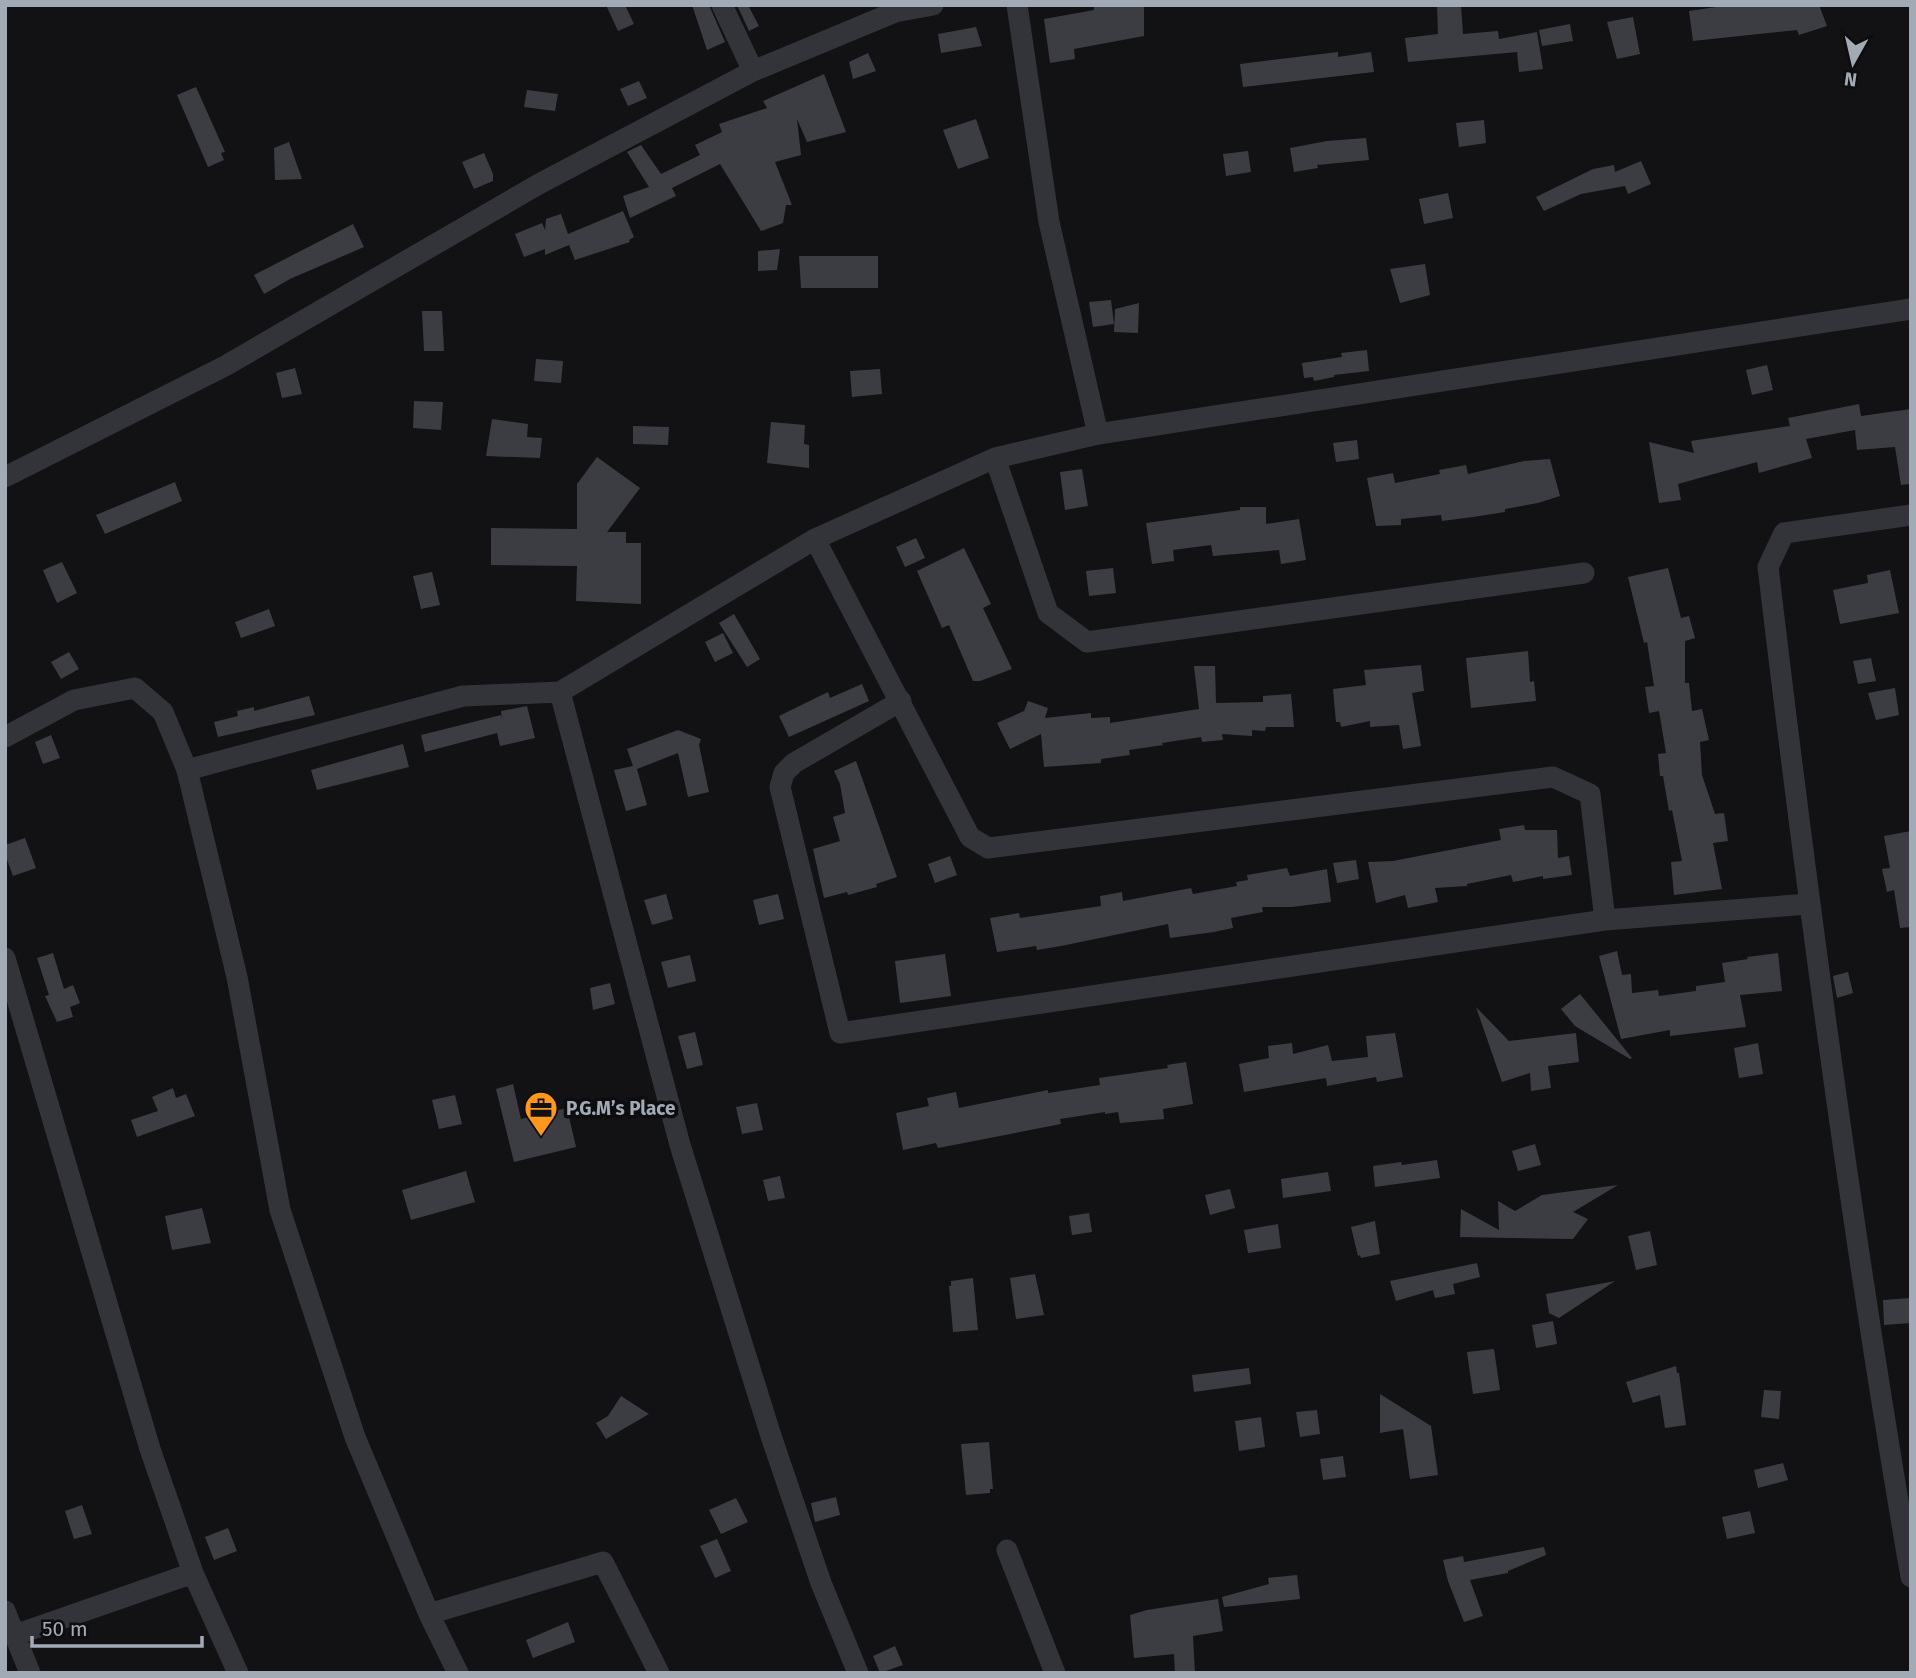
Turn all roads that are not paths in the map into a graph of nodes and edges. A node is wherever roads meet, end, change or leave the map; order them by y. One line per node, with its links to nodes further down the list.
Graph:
1 (722, 5): 4 (street)
2 (933, 5): 4 (street)
3 (1017, 5): 6 (street)
4 (753, 71): 8 (street)
5 (1911, 309): 6 (street)
6 (1098, 434): 7 (street)
7 (995, 458): 10 (street); 11 (street)
8 (5, 477)
9 (1911, 516): 16 (street)
10 (815, 539): 12 (street); 13 (street)
11 (1584, 573)
12 (560, 691): 15 (street); 30 (street)
13 (901, 701): 17 (street); 17 (street)
14 (5, 737): 15 (street)
15 (187, 770): 24 (street)
16 (1808, 904): 17 (street); 22 (street)
17 (1605, 919)
18 (5, 958): 19 (street)
19 (10, 1001): 21 (street)
20 (1007, 1550): 31 (street)
21 (193, 1573): 25 (street); 27 (street)
22 (1911, 1577)
23 (5, 1611): 25 (street)
24 (429, 1614): 28 (street); 29 (street)
25 (15, 1635): 26 (street)
26 (30, 1673)
27 (238, 1673)
28 (458, 1673)
29 (659, 1673)
30 (858, 1673)
31 (1055, 1673)

